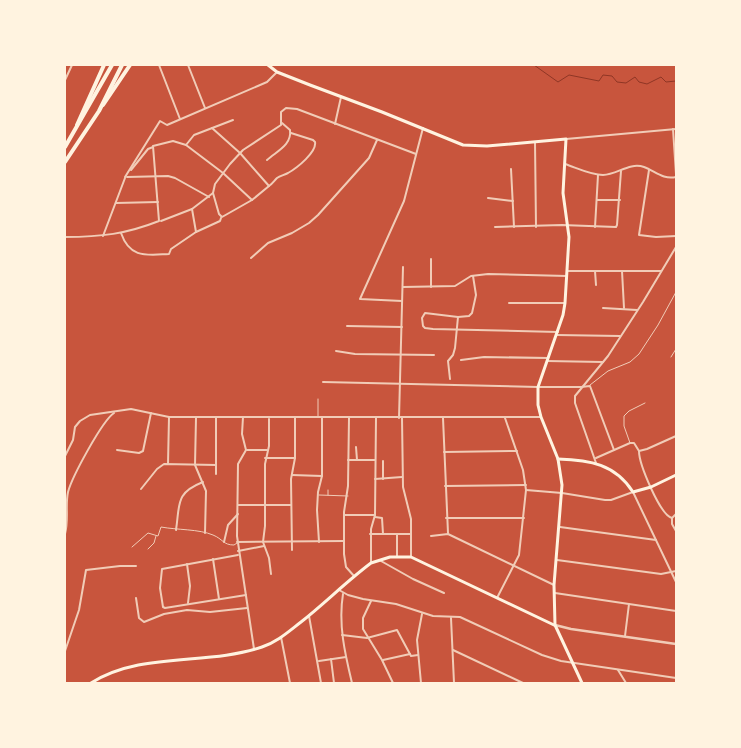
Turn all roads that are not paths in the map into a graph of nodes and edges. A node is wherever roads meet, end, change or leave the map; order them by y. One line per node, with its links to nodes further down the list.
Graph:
1 (72, 65): 9 (street)
2 (104, 65): 22 (highway)
3 (112, 65): 22 (highway)
4 (122, 65): 14 (highway)
5 (130, 65): 14 (highway)
6 (159, 65): 15 (street)
7 (188, 65): 13 (street)
8 (268, 65): 10 (main road)
9 (67, 72): 11 (street)
10 (277, 72): 12 (main road); 13 (street)
11 (65, 80)
12 (341, 97): 18 (street); 20 (main road)
13 (205, 108): 15 (street)
14 (99, 111): 33 (highway)
15 (180, 119): 41 (street)
16 (233, 120): 19 (street)
17 (282, 123): 18 (street); 23 (street); 30 (street)
18 (335, 124): 25 (street)
19 (212, 128): 27 (street); 30 (street)
20 (423, 128): 26 (main road); 31 (street)
21 (674, 129): 24 (street); 39 (street)
22 (76, 130): 29 (highway)
23 (291, 133): 32 (street); 44 (street)
24 (566, 139): 26 (main road); 34 (main road)
25 (376, 140): 31 (street); 68 (street)
26 (534, 141): 60 (street)
27 (186, 145): 28 (street); 38 (street)
28 (153, 146): 41 (street); 42 (street)
29 (65, 147)
30 (240, 153): 38 (street); 44 (street)
31 (416, 154): 80 (street)
32 (267, 160)
33 (65, 162)
34 (566, 164): 40 (street); 57 (main road)
35 (511, 169): 51 (street)
36 (649, 170): 37 (street); 43 (street); 65 (street)
37 (621, 171): 40 (street); 50 (street)
38 (223, 173): 45 (street); 48 (street)
39 (676, 174)
40 (598, 175): 49 (street)
41 (125, 177): 42 (street); 53 (street)
42 (157, 177): 46 (street); 52 (street)
43 (676, 177)
44 (268, 186): 48 (street)
45 (214, 194): 46 (street); 55 (street)
46 (209, 197): 54 (street)
47 (488, 198): 51 (street)
48 (252, 200): 55 (street)
49 (597, 200): 50 (street); 61 (street)
50 (620, 200): 61 (street)
51 (513, 201): 59 (street)
52 (158, 202): 53 (street); 56 (street)
53 (115, 203): 64 (street)
54 (192, 209): 56 (street); 62 (street)
55 (222, 217): 62 (street)
56 (159, 221): 63 (street)
57 (567, 226): 60 (street); 61 (street); 74 (main road)
58 (496, 227): 59 (street)
59 (514, 227): 60 (street)
60 (536, 227)
61 (595, 227)
62 (196, 232): 63 (street)
63 (122, 233): 64 (street)
64 (103, 236): 66 (street)
65 (676, 236)
66 (65, 237)
67 (676, 246): 73 (street)
68 (250, 258)
69 (431, 258): 78 (street)
70 (403, 267): 77 (street)
71 (622, 270): 72 (street); 73 (street); 84 (street)
72 (595, 271): 74 (street); 76 (street)
73 (660, 271): 85 (street)
74 (567, 273): 75 (street); 82 (main road)
75 (474, 276): 78 (street); 86 (street)
76 (596, 285)
77 (403, 287): 78 (street); 80 (street)
78 (431, 287)
79 (676, 292): 103 (lane)
80 (402, 301): 88 (street)
81 (509, 303): 82 (street)
82 (565, 303): 90 (main road)
83 (602, 308): 84 (street)
84 (624, 308): 85 (street)
85 (637, 310): 91 (street)
86 (458, 317): 89 (street); 89 (street)
87 (346, 326): 88 (street)
88 (402, 327): 94 (street)
89 (457, 330): 90 (street); 100 (street)
90 (557, 333): 91 (street); 98 (main road)
91 (620, 336): 99 (street)
92 (676, 349): 96 (lane)
93 (336, 351): 94 (street)
94 (402, 354): 95 (street); 102 (street)
95 (434, 355)
96 (671, 357)
97 (461, 360): 98 (street)
98 (548, 360): 99 (street); 104 (main road)
99 (603, 362): 105 (street)
100 (450, 379)
101 (322, 382): 102 (street)
102 (400, 382): 104 (street); 120 (street)
103 (590, 386): 105 (street); 130 (street)
104 (538, 387): 105 (street); 114 (main road)
105 (581, 387): 141 (street)
106 (318, 399): 117 (lane)
107 (646, 404): 125 (lane)
108 (116, 411): 109 (street); 134 (street); 165 (street)
109 (151, 413): 110 (street); 127 (street)
110 (169, 417): 115 (street); 143 (street)
111 (216, 417): 112 (street); 115 (street); 145 (street)
112 (242, 417): 116 (street); 128 (street)
113 (295, 417): 116 (street); 117 (street); 136 (street)
114 (542, 417): 123 (street); 137 (main road)
115 (196, 418): 144 (street)
116 (269, 418): 129 (street)
117 (320, 418): 118 (street); 149 (street)
118 (349, 418): 119 (street); 138 (street)
119 (376, 418): 120 (street); 140 (street)
120 (398, 418): 121 (street)
121 (402, 418): 122 (street); 150 (street)
122 (443, 418): 123 (street); 133 (street)
123 (505, 418): 132 (street)
124 (676, 436): 131 (street)
125 (630, 443): 130 (street); 131 (street)
126 (356, 447): 139 (street)
127 (117, 450)
128 (246, 450): 129 (street); 166 (street)
129 (267, 450): 135 (street)
130 (614, 450): 141 (street)
131 (639, 450): 156 (street)
132 (517, 451): 133 (street); 154 (street)
133 (444, 452): 155 (street)
134 (65, 456)
135 (265, 458): 136 (street); 167 (street)
136 (295, 458): 147 (street)
137 (558, 459): 141 (main road); 161 (main road)
138 (348, 460): 139 (street); 164 (street)
139 (356, 460): 140 (street)
140 (375, 460): 151 (street)
141 (596, 460): 160 (main road)
142 (383, 461): 152 (street)
143 (168, 464): 144 (street); 157 (street)
144 (195, 465): 145 (street); 153 (street)
145 (216, 465): 146 (street)
146 (216, 474)
147 (291, 474): 149 (street); 168 (street)
148 (676, 475): 156 (main road)
149 (322, 476): 162 (street)
150 (403, 478): 152 (street); 185 (street)
151 (375, 479): 152 (street); 173 (street)
152 (383, 479)
153 (203, 482): 178 (street); 180 (street)
154 (526, 485): 155 (street); 159 (street)
155 (445, 486): 174 (street)
156 (651, 487): 160 (main road); 176 (street)
157 (141, 488)
158 (328, 490): 163 (lane)
159 (526, 490): 161 (street); 175 (street)
160 (633, 492): 161 (street); 189 (street)
161 (562, 493): 177 (main road)
162 (318, 495): 163 (lane); 195 (street)
163 (328, 495): 164 (lane)
164 (348, 496): 172 (street)
165 (66, 502): 169 (street); 181 (street)
166 (238, 505): 167 (street); 170 (street)
167 (265, 505): 168 (street); 193 (street)
168 (292, 505): 194 (street)
169 (65, 506)
170 (238, 514): 191 (street); 192 (street)
171 (676, 514): 176 (street)
172 (344, 515): 173 (street); 190 (street)
173 (375, 516): 182 (street); 183 (street)
174 (446, 518): 175 (street); 186 (street)
175 (524, 518): 210 (street)
176 (672, 518): 179 (street)
177 (560, 527): 189 (street); 206 (main road)
178 (176, 530): 180 (lane); 187 (lane)
179 (676, 531)
180 (205, 533): 191 (lane)
181 (65, 534)
182 (370, 534): 183 (street); 207 (street)
183 (383, 534): 184 (street)
184 (397, 534): 185 (street); 202 (street)
185 (411, 534): 203 (street)
186 (448, 534): 188 (street); 210 (street)
187 (156, 536): 197 (lane); 198 (lane)
188 (431, 536)
189 (656, 540): 212 (street)
190 (344, 541): 195 (street); 214 (street)
191 (224, 542): 192 (lane)
192 (237, 542): 193 (street); 200 (street)
193 (263, 542): 194 (street); 196 (street)
194 (292, 542): 195 (street); 199 (street)
195 (319, 542)
196 (264, 546): 200 (street); 213 (street)
197 (132, 548)
198 (148, 549)
199 (292, 550)
200 (238, 551): 201 (street)
201 (239, 555): 204 (street); 221 (street)
202 (397, 557): 203 (main road); 205 (main road)
203 (411, 557): 223 (main road)
204 (213, 559): 208 (street); 224 (street)
205 (379, 560): 207 (main road); 218 (street)
206 (556, 560): 212 (street); 216 (main road)
207 (371, 563): 214 (main road)
208 (187, 564): 226 (street); 226 (street)
209 (136, 566): 242 (street)
210 (514, 566): 216 (street); 223 (street)
211 (676, 571): 212 (street)
212 (671, 573): 215 (street)
213 (272, 574)
214 (354, 576): 217 (main road)
215 (676, 582)
216 (554, 585): 219 (main road)
217 (339, 590): 220 (street); 232 (main road)
218 (444, 593)
219 (554, 593): 227 (street); 234 (main road)
220 (344, 594): 225 (street); 235 (street)
221 (246, 595): 224 (street); 228 (street)
222 (136, 598): 229 (street)
223 (497, 598): 234 (main road)
224 (219, 599): 226 (street)
225 (371, 601): 231 (street); 238 (street)
226 (187, 604): 229 (street)
227 (628, 604): 230 (street); 236 (street)
228 (247, 608): 229 (street); 240 (street)
229 (187, 610)
230 (676, 611)
231 (423, 613): 233 (street); 244 (street)
232 (308, 616): 237 (main road); 248 (street)
233 (452, 617): 241 (street); 249 (street)
234 (554, 625): 236 (street); 249 (main road)
235 (342, 635): 238 (street); 245 (street)
236 (625, 636): 239 (street)
237 (281, 638): 240 (main road); 253 (street)
238 (367, 638): 243 (street); 247 (street)
239 (676, 644)
240 (254, 649): 252 (main road)
241 (453, 650): 259 (street); 260 (street)
242 (65, 651)
243 (410, 654): 244 (street); 247 (street)
244 (418, 655): 258 (street)
245 (346, 656): 246 (street); 256 (street)
246 (331, 659): 248 (street); 255 (street)
247 (382, 660): 257 (street)
248 (318, 661): 254 (street)
249 (573, 663): 250 (street); 261 (main road)
250 (618, 670): 251 (street); 262 (street)
251 (676, 678)
252 (91, 683)
253 (290, 683)
254 (321, 683)
255 (334, 683)
256 (352, 683)
257 (392, 683)
258 (421, 683)
259 (454, 683)
260 (523, 683)
261 (582, 683)
262 (626, 683)

